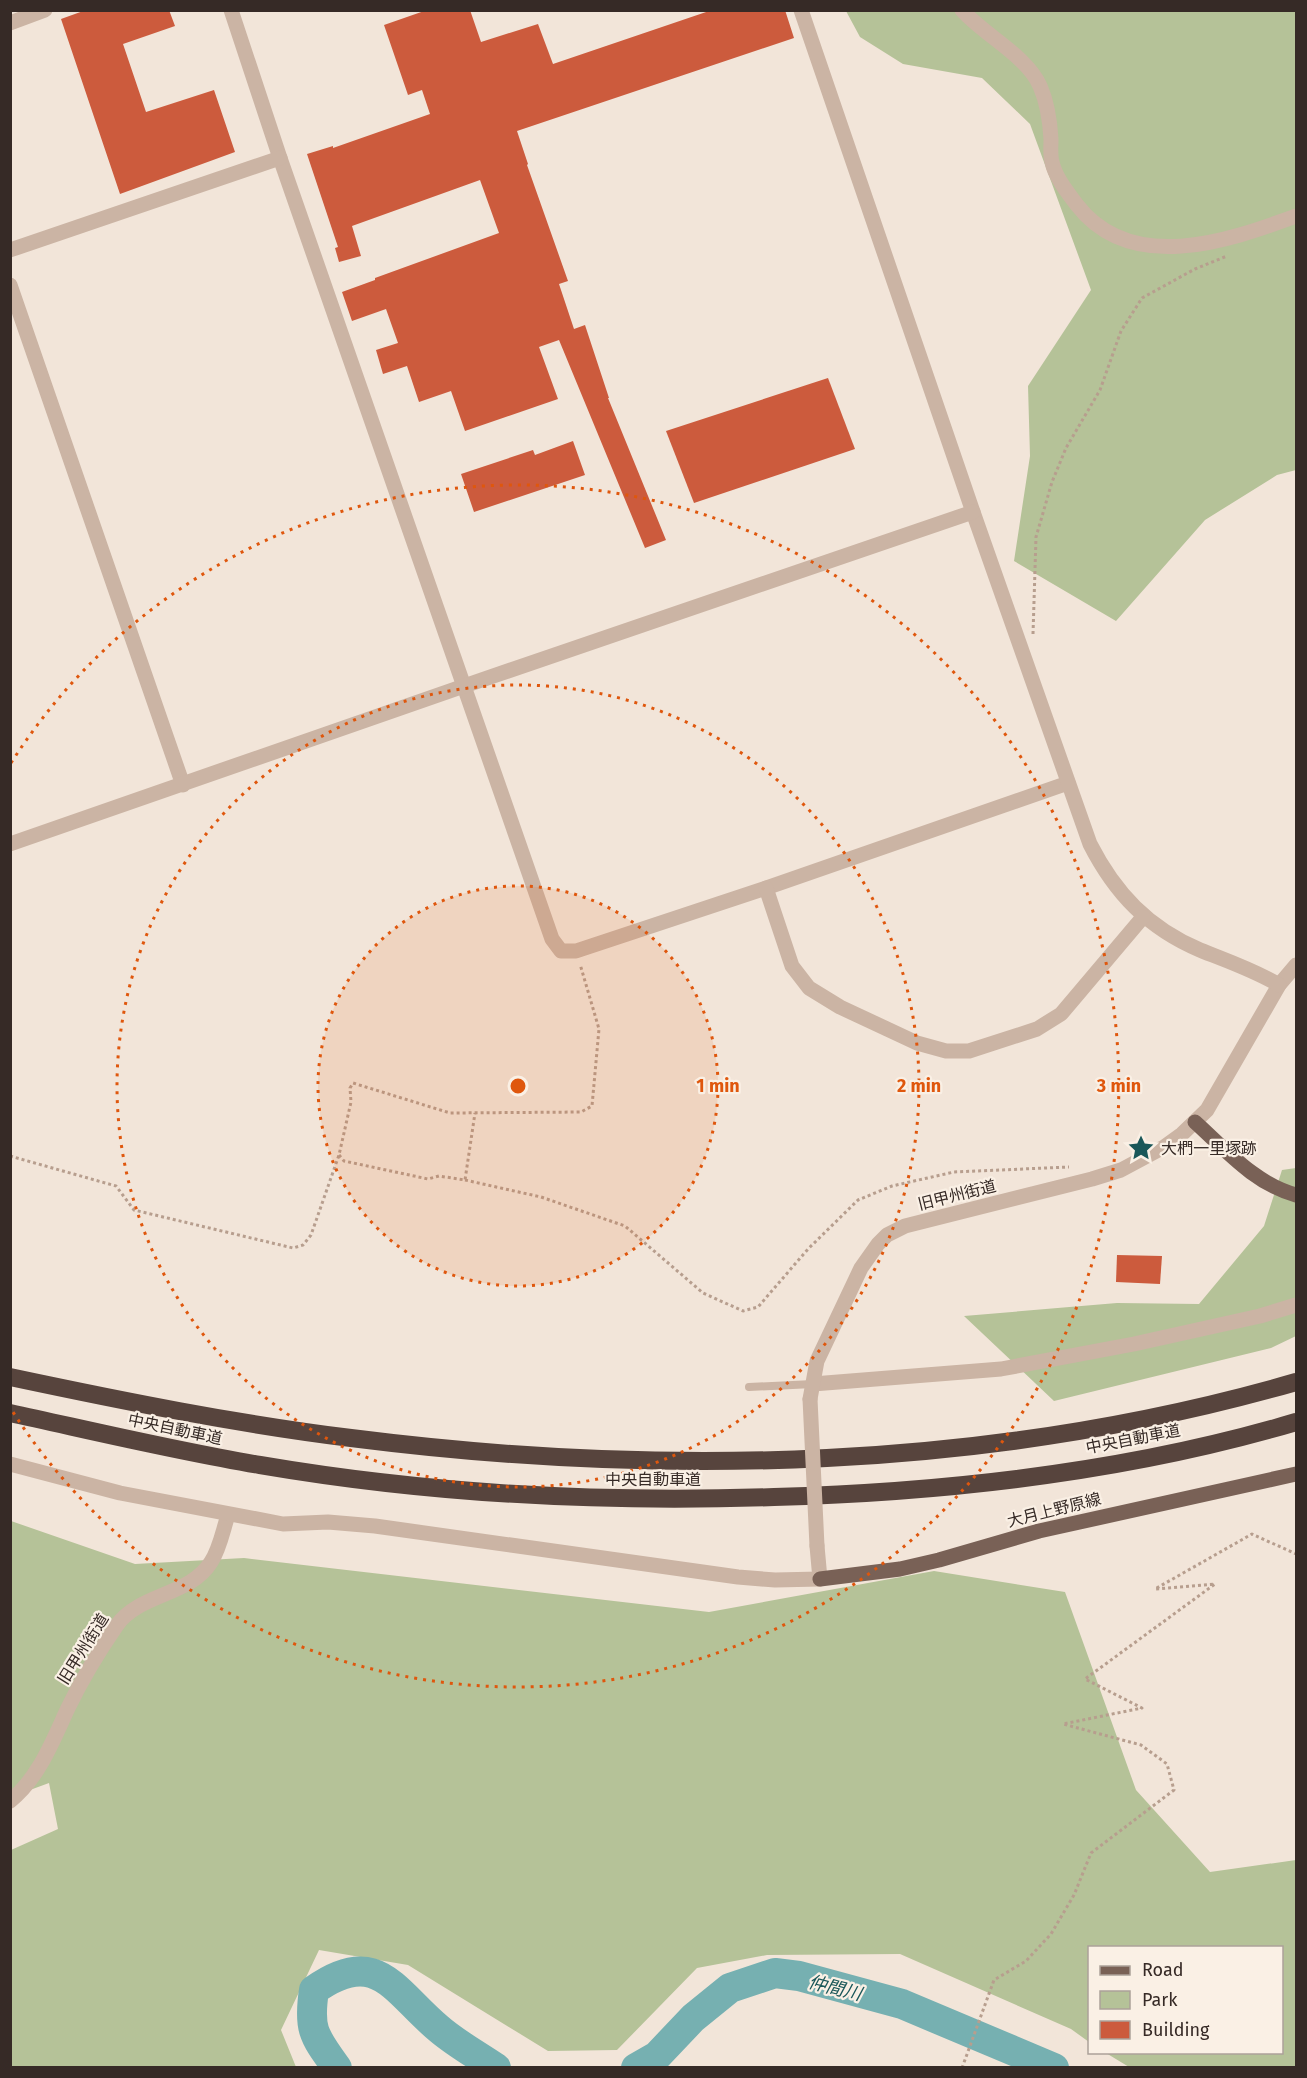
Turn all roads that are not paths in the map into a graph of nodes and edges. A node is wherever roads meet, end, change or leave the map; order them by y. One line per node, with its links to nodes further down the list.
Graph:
1 (45, 10): 5 (street)
2 (231, 10): 6 (street)
3 (801, 10): 10 (street)
4 (962, 10): 7 (street)
5 (10, 22)
6 (280, 158): 8 (street); 11 (street)
7 (1296, 216)
8 (10, 250)
9 (10, 285): 13 (street)
10 (973, 512): 11 (street); 12 (street)
11 (464, 686): 13 (street); 15 (street)
12 (1068, 783): 15 (street); 16 (street)
13 (183, 784): 14 (street)
14 (10, 844)
15 (766, 888): 16 (street)
16 (1143, 916): 18 (street)
17 (1296, 965): 18 (street, 旧甲州街道)
18 (1279, 985): 19 (street, 旧甲州街道)
19 (1195, 1122): 20 (main road); 25 (street, 旧甲州街道)
20 (1296, 1195)
21 (1296, 1305): 25 (street)
22 (10, 1377): 23 (highway, 中央自動車道)
23 (1296, 1382)
24 (749, 1387): 25 (lane)
25 (811, 1391): 31 (street, 旧甲州街道, bridge)
26 (10, 1413): 27 (highway, 中央自動車道)
27 (1296, 1422)
28 (10, 1464): 30 (street)
29 (1296, 1474): 31 (main road, 大月上野原線)
30 (228, 1515): 31 (street); 32 (street, 旧甲州街道)
31 (820, 1579)
32 (10, 1801)

